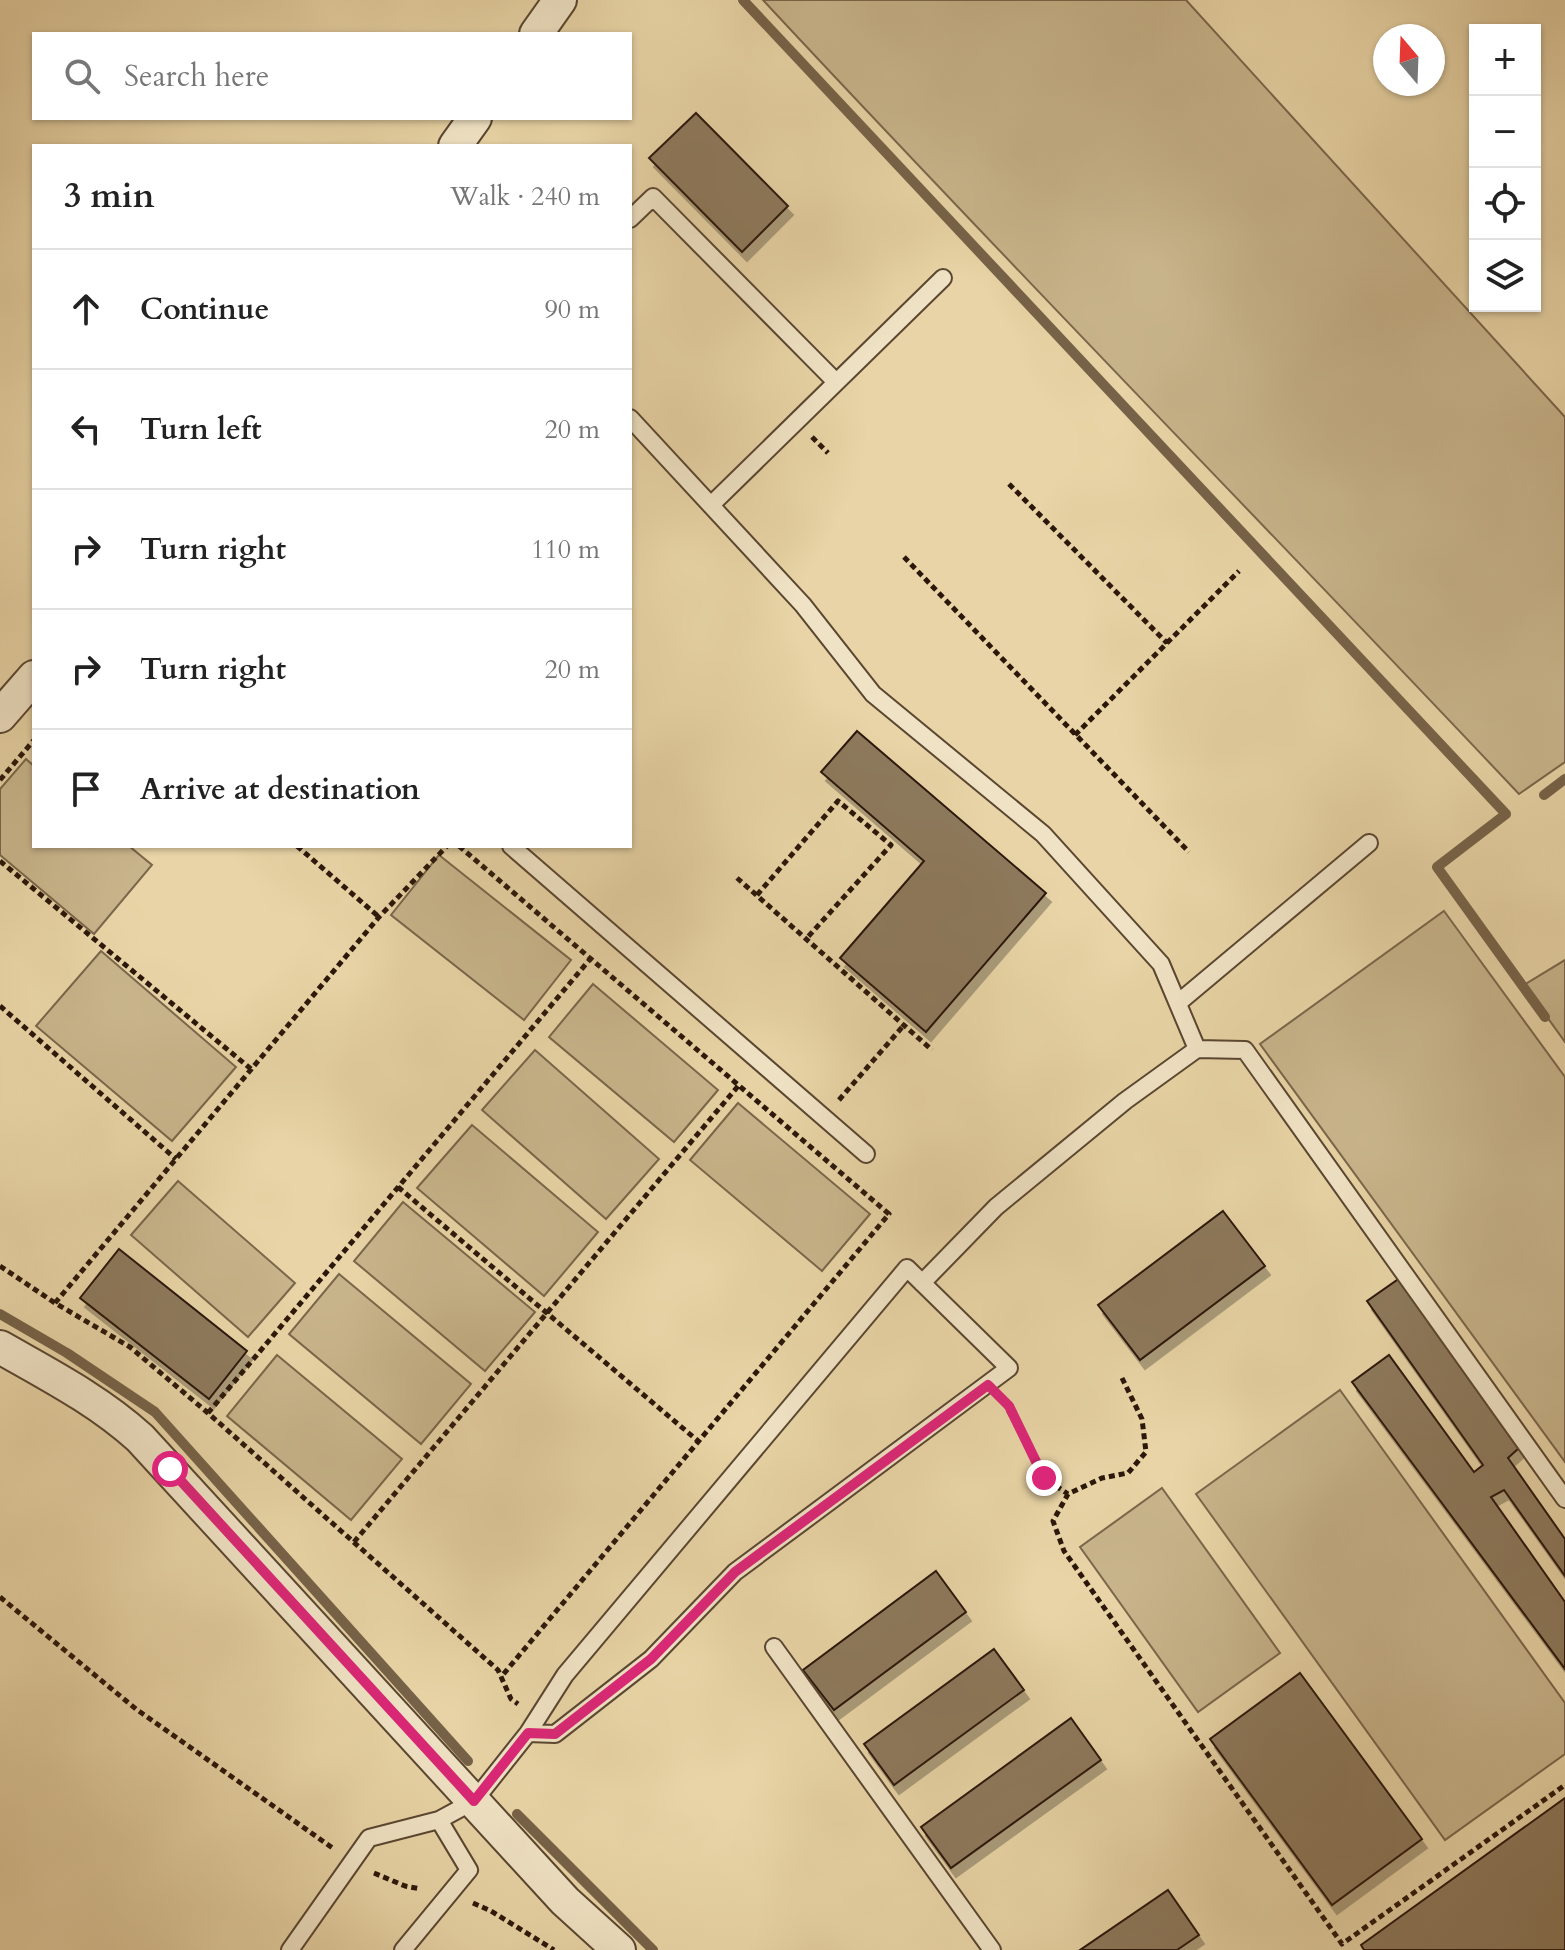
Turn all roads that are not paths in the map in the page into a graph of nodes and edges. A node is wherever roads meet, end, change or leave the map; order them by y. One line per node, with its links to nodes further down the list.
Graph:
1 (560, 0): 2 (street)
2 (537, 32)
3 (474, 120): 4 (street)
4 (456, 144)
5 (632, 217): 7 (lane)
6 (943, 278): 7 (lane)
7 (836, 382): 9 (lane)
8 (632, 420): 9 (lane)
9 (711, 505): 14 (lane)
10 (32, 679): 11 (street)
11 (0, 716)
12 (1369, 843): 14 (lane)
13 (513, 848): 16 (lane)
14 (1178, 1003): 15 (lane)
15 (1197, 1049): 17 (lane); 19 (lane)
16 (866, 1154)
17 (922, 1283): 21 (lane); 21 (lane)
18 (0, 1347): 22 (street)
19 (1565, 1499)
20 (774, 1647): 27 (lane)
21 (528, 1733): 22 (lane)
22 (474, 1801): 23 (lane); 26 (street)
23 (439, 1820): 24 (lane); 25 (lane)
24 (290, 1950)
25 (403, 1950)
26 (619, 1950)
27 (992, 1950)

